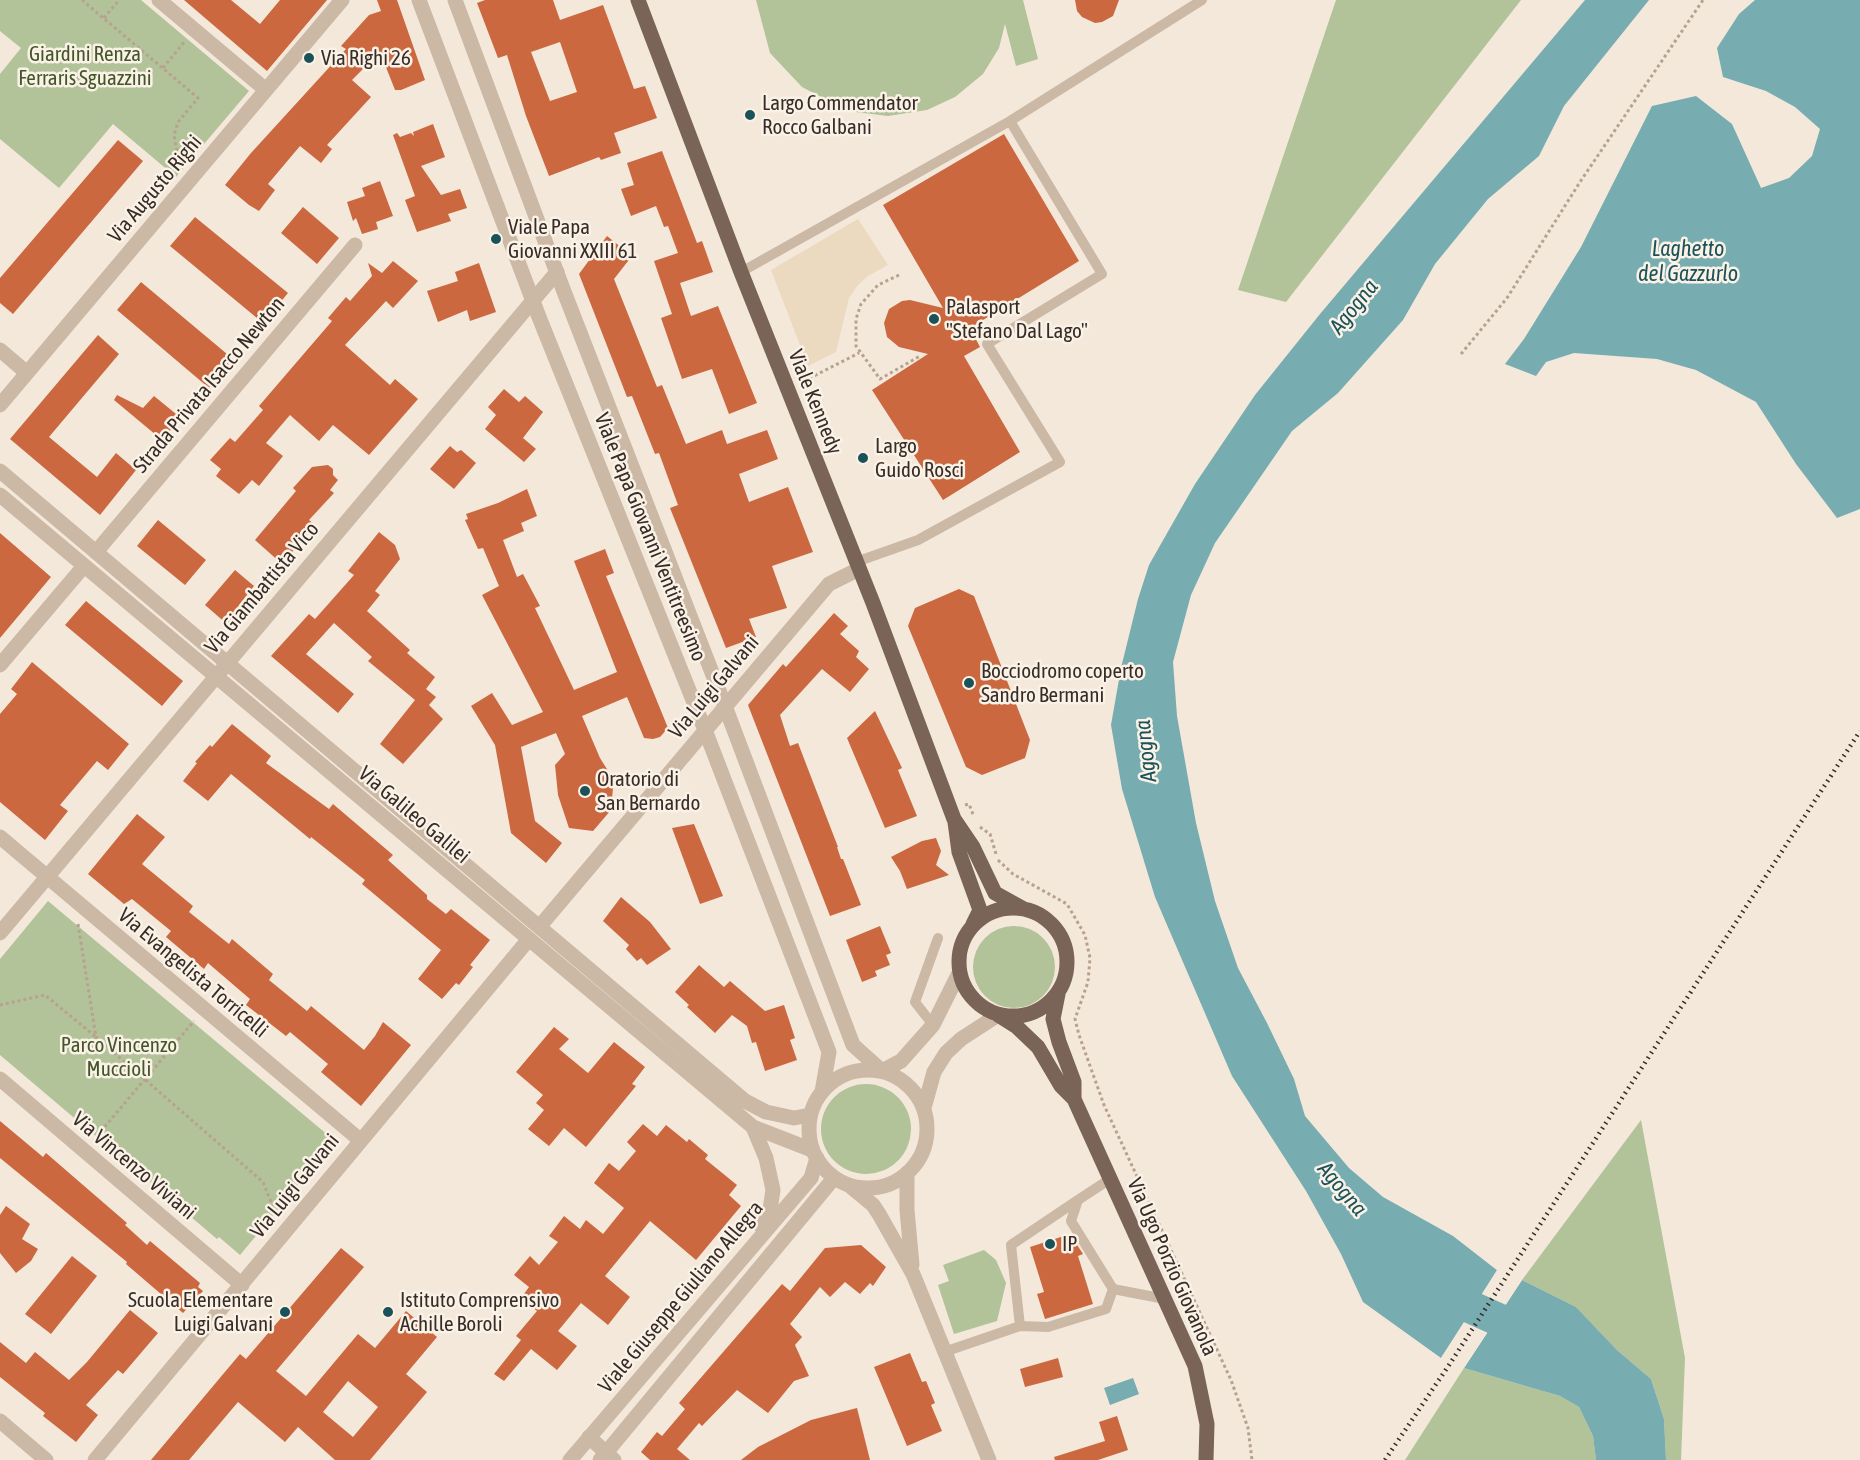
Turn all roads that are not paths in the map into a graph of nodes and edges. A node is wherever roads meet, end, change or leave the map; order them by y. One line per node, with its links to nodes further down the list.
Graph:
1 (159, 0): 7 (street)
2 (342, 0): 7 (street, Via Augusto Righi)
3 (418, 0): 12 (street, Viale Papa Giovanni Ventitreesimo)
4 (455, 0): 10 (street, Viale Papa Giovanni Ventitreesimo)
5 (638, 0): 11 (main road, Viale Kennedy)
6 (1202, 0): 8 (lane)
7 (266, 90): 14 (street, Via Augusto Righi)
8 (1010, 121): 11 (lane); 20 (lane)
9 (355, 245): 18 (street, Strada Privata Isacco Newton)
10 (557, 272): 12 (street, Via Giambattista Vico); 24 (street, Viale Papa Giovanni Ventitreesimo)
11 (741, 272): 20 (main road, Viale Kennedy)
12 (533, 300): 21 (street, Via Giambattista Vico); 25 (street, Viale Papa Giovanni Ventitreesimo)
13 (0, 350): 14 (street)
14 (27, 373): 15 (street, Via Augusto Righi)
15 (0, 405)
16 (0, 471): 18 (street, Via Galileo Galilei)
17 (0, 495): 19 (street, Via Galileo Galilei)
18 (96, 552): 21 (street, Via Galileo Galilei)
19 (84, 566): 22 (street); 23 (street, Via Galileo Galilei)
20 (858, 566): 24 (street, Via Luigi Galvani); 26 (main road, Viale Kennedy)
21 (227, 662): 23 (street, Via Giambattista Vico); 30 (street, Via Galileo Galilei)
22 (0, 665)
23 (215, 676): 28 (street, Via Giambattista Vico); 34 (street, Via Galileo Galilei)
24 (725, 706): 25 (street, Via Luigi Galvani); 39 (street, Viale Papa Giovanni Ventitreesimo)
25 (705, 730): 30 (street, Via Luigi Galvani); 41 (street, Viale Papa Giovanni Ventitreesimo)
26 (954, 819): 29 (main road); 31 (main road)
27 (0, 837): 28 (street, Via Evangelista Torricelli)
28 (47, 877): 32 (street, Via Giambattista Vico); 46 (street, Via Evangelista Torricelli)
29 (1024, 909): 31 (main road); 36 (main road)
30 (540, 926): 44 (street, Via Galileo Galilei)
31 (973, 926): 35 (main road)
32 (0, 933)
33 (938, 938): 38 (lane)
34 (529, 939): 45 (street, Via Galileo Galilei); 46 (street, Via Luigi Galvani)
35 (959, 973): 37 (main road); 38 (street)
36 (1059, 992): 37 (main road); 42 (main road, Via Ugo Porzio Giovanola)
37 (998, 1015): 42 (main road, Via Ugo Porzio Giovanola); 43 (street)
38 (933, 1025): 39 (street)
39 (882, 1071): 41 (street); 43 (street)
40 (0, 1079): 55 (street, Via Vincenzo Viviani)
41 (822, 1092): 44 (street)
42 (1074, 1099): 50 (main road, Via Ugo Porzio Giovanola)
43 (924, 1108): 48 (street)
44 (810, 1115): 47 (street)
45 (753, 1127): 47 (street, Via Galileo Galilei); 53 (street)
46 (360, 1140): 55 (street, Via Luigi Galvani)
47 (814, 1154): 49 (street); 53 (street, Viale Giuseppe Giuliano Allegra)
48 (907, 1173): 51 (street); 54 (street)
49 (834, 1178): 51 (street); 62 (street, Viale Giuseppe Giuliano Allegra)
50 (1110, 1179): 52 (lane); 57 (main road, Via Ugo Porzio Giovanola)
51 (850, 1186): 54 (street)
52 (1077, 1200): 56 (lane); 58 (lane)
53 (750, 1249): 61 (street, Viale Giuseppe Giuliano Allegra)
54 (913, 1274): 59 (street)
55 (242, 1285): 64 (street, Via Luigi Galvani)
56 (1113, 1289): 57 (lane); 58 (lane)
57 (1165, 1299): 67 (main road, Via Ugo Porzio Giovanola)
58 (1020, 1326): 59 (lane)
59 (944, 1352): 66 (street)
60 (0, 1421): 63 (street)
61 (589, 1437): 62 (street); 65 (street, Viale Giuseppe Giuliano Allegra)
62 (607, 1457)
63 (46, 1460)
64 (94, 1460)
65 (570, 1460)
66 (989, 1460)
67 (1206, 1460)

